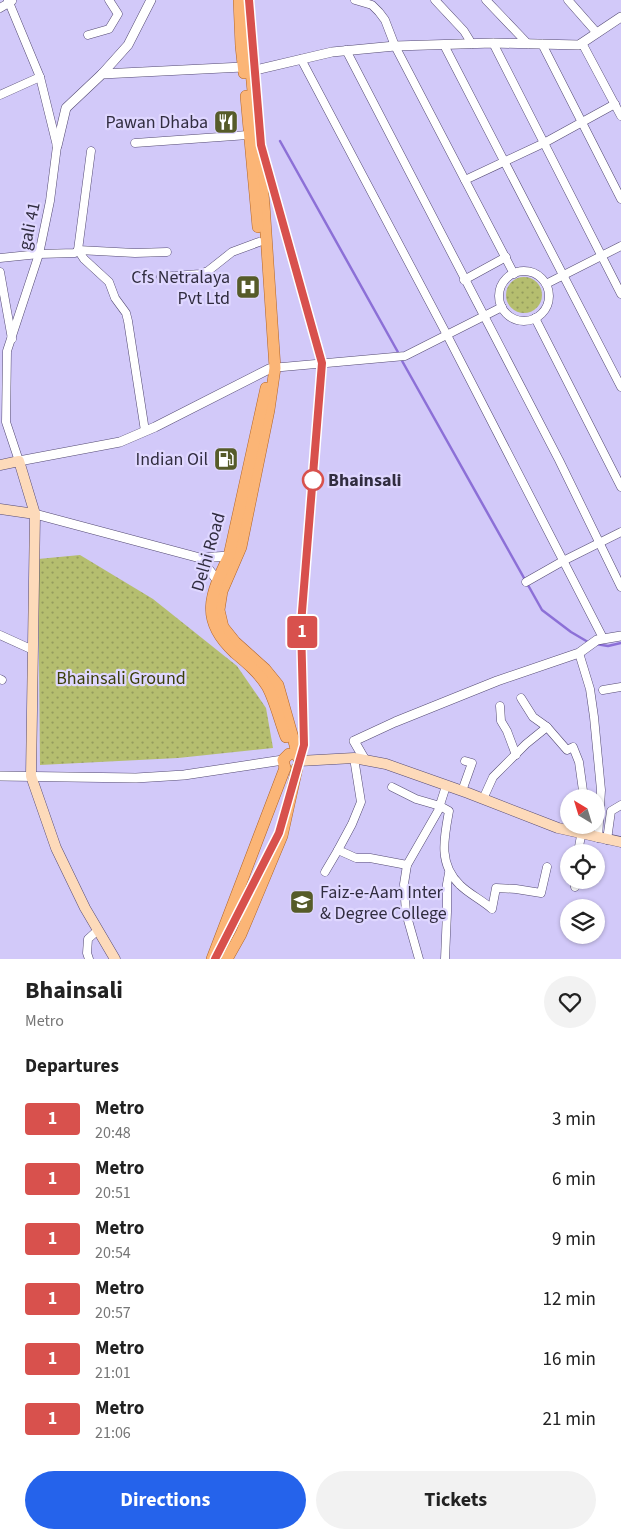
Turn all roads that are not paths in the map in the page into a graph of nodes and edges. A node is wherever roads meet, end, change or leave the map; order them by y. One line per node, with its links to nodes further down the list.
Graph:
1 (109, 0): 13 (street)
2 (152, 0): 24 (street)
3 (239, 0): 23 (main road)
4 (248, 0): 23 (main road)
5 (356, 0): 20 (street)
6 (435, 0): 16 (street)
7 (486, 0): 17 (street)
8 (568, 0): 12 (street)
9 (10, 1): 10 (street); 25 (street, gali 41)
10 (0, 8)
11 (621, 17): 12 (street)
12 (597, 33): 15 (street)
13 (88, 34)
14 (493, 43): 16 (street); 17 (street); 31 (street)
15 (582, 43): 18 (street); 27 (street)
16 (472, 44): 19 (street)
17 (528, 44): 18 (street)
18 (542, 44): 28 (street)
19 (444, 45): 20 (street); 34 (street)
20 (395, 46): 21 (street); 35 (street)
21 (346, 50): 22 (street); 49 (street)
22 (301, 59): 23 (street); 55 (street)
23 (247, 69): 24 (street); 29 (main road); 58 (main road)
24 (102, 74): 32 (street)
25 (40, 77): 26 (street); 32 (street, gali 41)
26 (0, 94)
27 (619, 110): 28 (street)
28 (582, 122): 31 (street); 36 (street)
29 (248, 135): 30 (street); 37 (main road)
30 (135, 143)
31 (544, 143): 34 (street); 42 (street)
32 (57, 146): 41 (street, gali 41)
33 (91, 151): 39 (street)
34 (504, 163): 35 (street); 47 (street)
35 (466, 180): 43 (street)
36 (621, 199)
37 (259, 242): 48 (street); 58 (main road)
38 (621, 246): 42 (street)
39 (78, 250): 40 (street); 41 (street); 60 (street)
40 (167, 252)
41 (39, 254): 44 (street); 56 (street, gali 41)
42 (601, 256): 47 (street); 51 (street)
43 (506, 257): 46 (street); 49 (street)
44 (0, 258)
45 (0, 272): 56 (street)
46 (514, 274): 50 (street); 52 (street)
47 (564, 275): 50 (street); 59 (street)
48 (161, 277)
49 (464, 280): 53 (street)
50 (546, 284): 54 (street)
51 (621, 294)
52 (502, 307): 53 (street); 54 (street)
53 (483, 316): 55 (street); 67 (street)
54 (535, 318): 63 (street)
55 (447, 335): 58 (street); 70 (street)
56 (12, 340): 57 (street, gali 41)
57 (4, 351): 61 (street, gali 41)
58 (272, 368): 60 (street); 68 (main road, Delhi Road)
59 (621, 387)
60 (145, 431): 61 (street)
61 (19, 462): 62 (main road); 65 (main road)
62 (0, 465)
63 (621, 487)
64 (0, 509): 65 (main road)
65 (35, 514): 69 (street); 77 (main road)
66 (621, 532): 67 (street)
67 (599, 543): 70 (street); 73 (street)
68 (232, 557): 69 (street); 71 (main road, Delhi Road)
69 (200, 558): 71 (street)
70 (563, 561): 72 (street); 76 (street)
71 (221, 582): 87 (main road, Delhi Road)
72 (526, 582)
73 (621, 587)
74 (0, 635): 77 (street)
75 (621, 636): 76 (street)
76 (600, 639): 78 (street)
77 (33, 650): 90 (main road)
78 (583, 651): 86 (street); 100 (street)
79 (621, 687): 80 (street)
80 (602, 690)
81 (521, 698): 83 (street)
82 (500, 706): 84 (street)
83 (547, 727): 84 (street); 93 (street)
84 (516, 755): 95 (street)
85 (354, 758): 86 (main road); 87 (main road); 102 (street)
86 (365, 760): 92 (main road)
87 (292, 761): 90 (street); 110 (main road); 111 (main road)
88 (465, 761): 94 (street)
89 (0, 776): 90 (street)
90 (31, 776): 107 (main road)
91 (392, 786): 97 (street)
92 (446, 786): 94 (main road); 97 (street)
93 (583, 789)
94 (462, 791): 95 (main road)
95 (483, 799): 98 (main road)
96 (621, 805): 100 (street)
97 (440, 806): 103 (street); 106 (street)
98 (560, 828)
99 (593, 834): 100 (main road)
100 (603, 839): 101 (main road)
101 (621, 842)
102 (338, 850): 103 (street); 105 (street)
103 (407, 865): 112 (street)
104 (547, 867): 106 (street)
105 (325, 872)
106 (449, 873): 113 (street)
107 (98, 930): 108 (street); 109 (main road)
108 (89, 959)
109 (115, 959)
110 (212, 959)
111 (227, 959)
112 (419, 959)
113 (445, 959)

